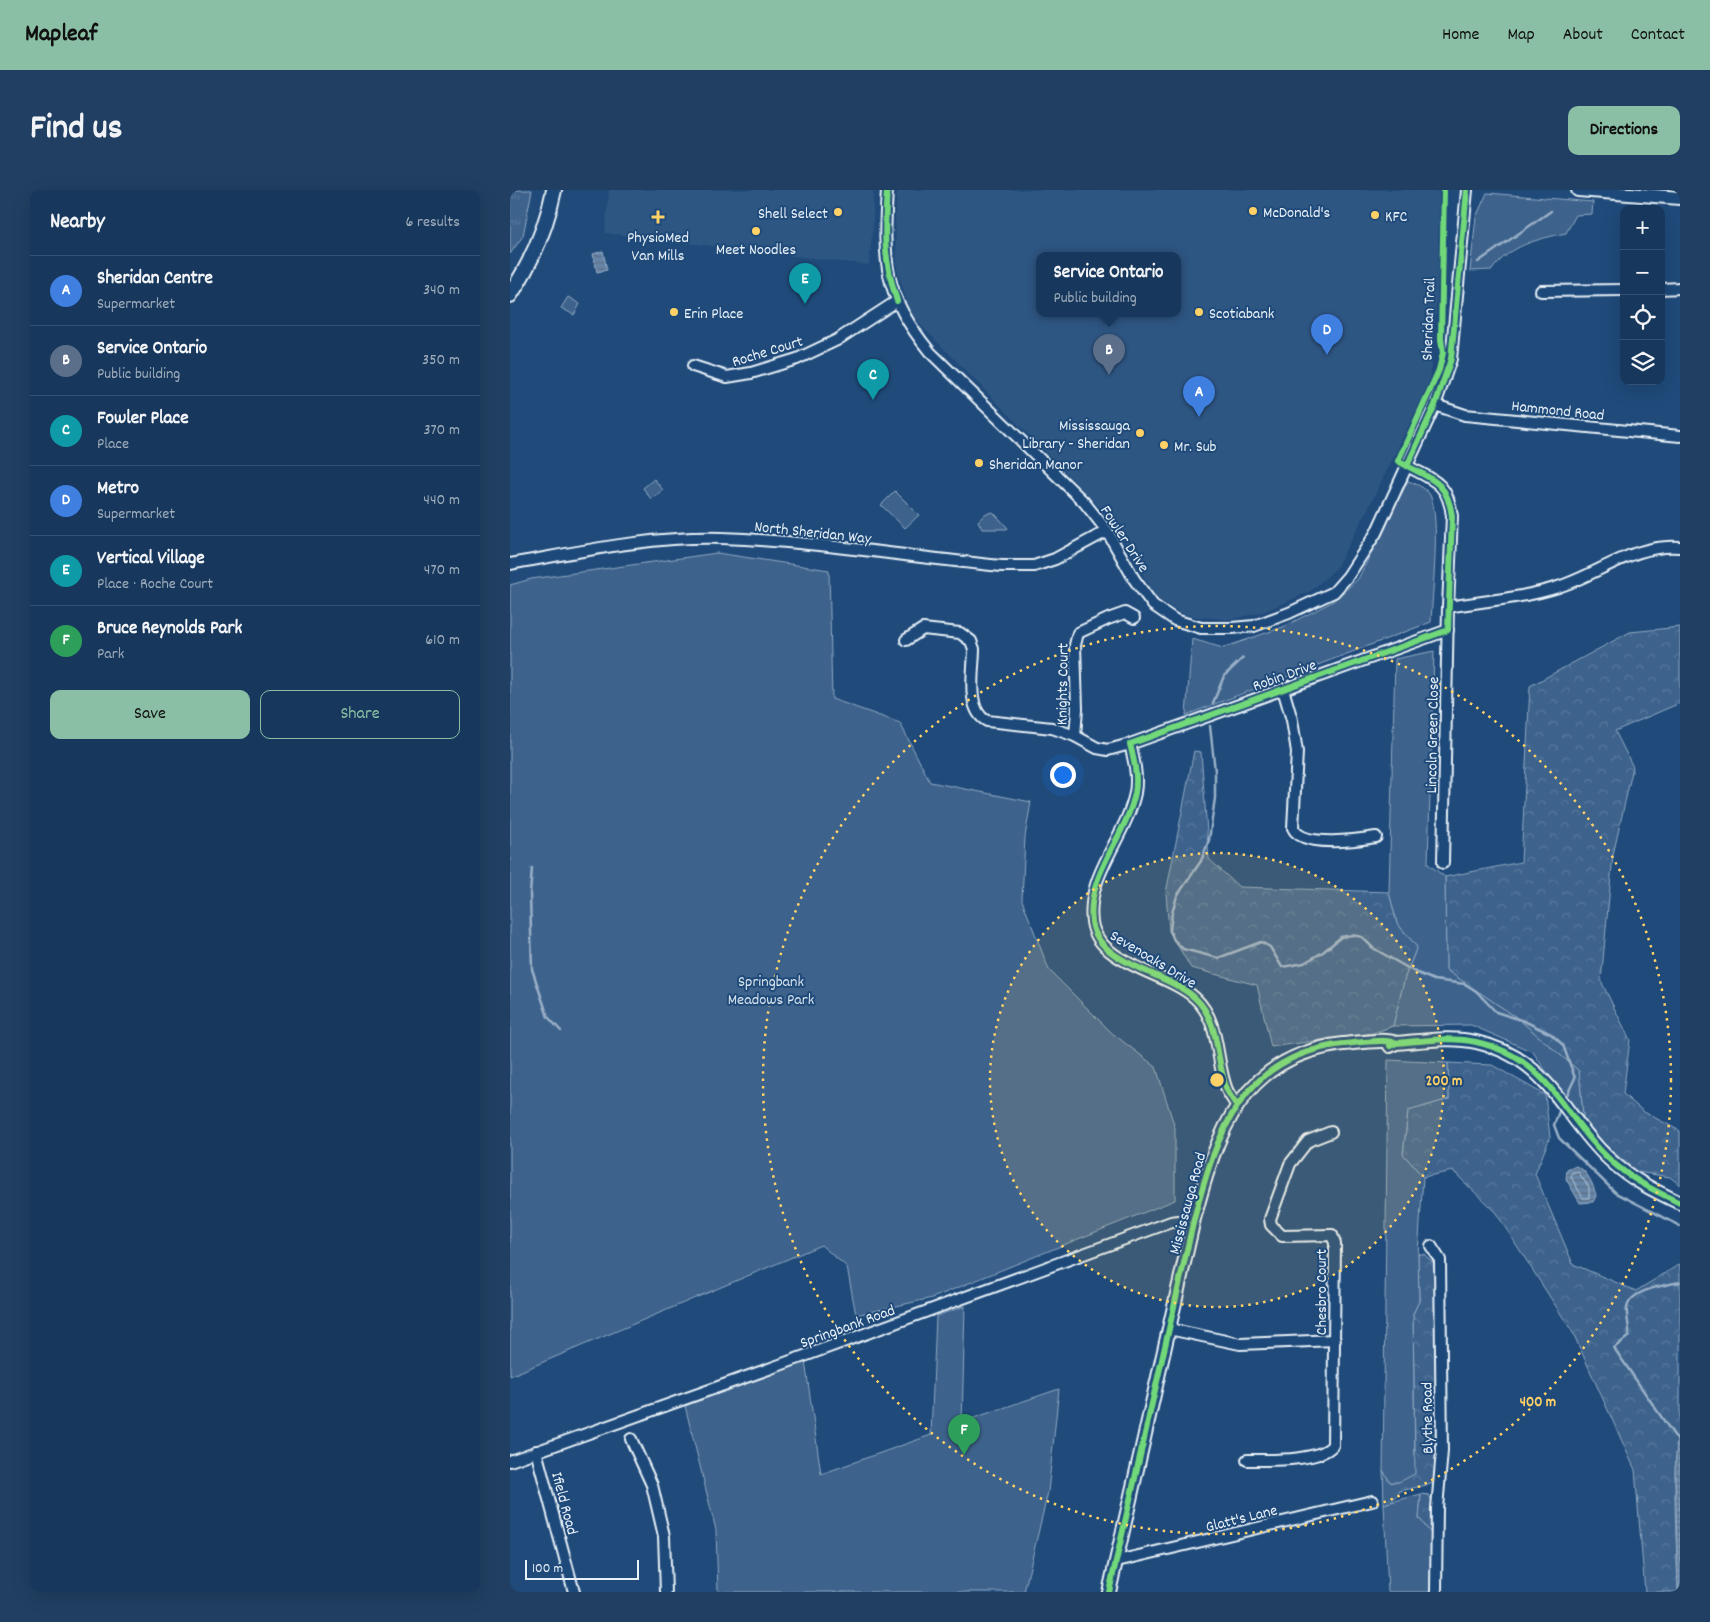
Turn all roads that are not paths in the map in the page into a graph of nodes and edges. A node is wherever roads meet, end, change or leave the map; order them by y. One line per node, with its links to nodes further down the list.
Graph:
1 (554, 190): 10 (highway)
2 (887, 190): 11 (street, Fowler Drive)
3 (1467, 190): 13 (street, Fowler Drive)
4 (1578, 190): 5 (main road)
5 (1680, 198)
6 (1680, 288): 7 (street)
7 (1665, 289)
8 (1620, 290): 9 (street)
9 (1541, 291)
10 (510, 295)
11 (897, 301): 12 (street, Roche Court); 16 (street, Fowler Drive)
12 (693, 366)
13 (1435, 404): 14 (street, Hammond Road); 15 (street, Fowler Drive)
14 (1680, 436)
15 (1407, 466): 16 (street, Fowler Drive); 19 (street, Lincoln Green Close)
16 (1107, 531): 18 (street, North Sheridan Way)
17 (1680, 547): 19 (street)
18 (510, 564)
19 (1448, 608): 21 (street, Lincoln Green Close)
20 (1134, 618): 24 (street, Knights Court)
21 (1448, 630): 23 (street, Robin Drive); 27 (street, Lincoln Green Close)
22 (906, 640): 24 (street, Robin Drive)
23 (1282, 689): 25 (street, Robin Drive); 26 (street)
24 (1075, 736): 25 (street, Robin Drive)
25 (1130, 744): 28 (street, Sevenoaks Drive)
26 (1376, 837)
27 (1443, 863)
28 (1240, 1103): 30 (main road, Mississauga Road); 31 (main road, Mississauga Road)
29 (1331, 1132): 34 (street, Chesbro Court)
30 (1680, 1203)
31 (1194, 1219): 33 (main road, Mississauga Road); 36 (street, Springbank Road)
32 (1431, 1246): 44 (street, Blythe Road)
33 (1169, 1329): 34 (street); 40 (main road, Mississauga Road)
34 (1335, 1340): 37 (street, Chesbro Court)
35 (631, 1439): 42 (street)
36 (536, 1451): 38 (street, Springbank Road); 41 (street, Ifield Road)
37 (1247, 1460)
38 (510, 1461)
39 (1372, 1501): 40 (street, Glatt's Lane)
40 (1117, 1561): 43 (main road, Mississauga Road)
41 (574, 1592)
42 (666, 1592)
43 (1110, 1592)
44 (1436, 1592)

